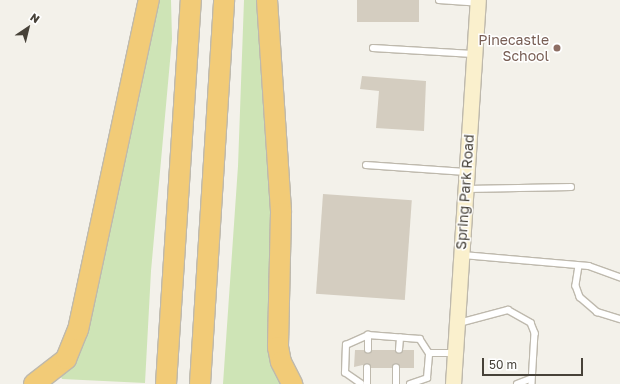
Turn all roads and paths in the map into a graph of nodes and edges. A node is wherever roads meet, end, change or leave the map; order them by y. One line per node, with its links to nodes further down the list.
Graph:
1 (149, 0): 27 (highway)
2 (190, 0): 28 (highway)
3 (224, 0): 29 (highway)
4 (267, 0): 30 (highway)
5 (439, 0): 6 (lane)
6 (478, 2): 8 (main road, Spring Park Road)
7 (373, 48): 8 (lane)
8 (473, 54): 10 (main road, Spring Park Road)
9 (366, 165): 10 (lane)
10 (466, 172): 12 (main road, Spring Park Road)
11 (571, 187): 12 (lane)
12 (465, 189): 13 (main road, Spring Park Road)
13 (461, 255): 14 (lane); 17 (main road, Spring Park Road)
14 (579, 266): 15 (lane); 16 (lane)
15 (620, 277)
16 (620, 319)
17 (457, 323): 23 (main road, Spring Park Road); 26 (lane)
18 (368, 336): 19 (lane); 20 (lane); 31 (lane)
19 (400, 338): 21 (lane); 22 (lane)
20 (368, 350)
21 (399, 350)
22 (429, 353): 23 (lane); 34 (lane)
23 (455, 353): 35 (main road, Spring Park Road)
24 (367, 368): 32 (lane)
25 (396, 368): 33 (lane)
26 (531, 382): 36 (lane)
27 (34, 384)
28 (166, 384)
29 (200, 384)
30 (292, 384)
31 (361, 384)
32 (367, 384)
33 (396, 384)
34 (410, 384)
35 (453, 384)
36 (518, 384)

